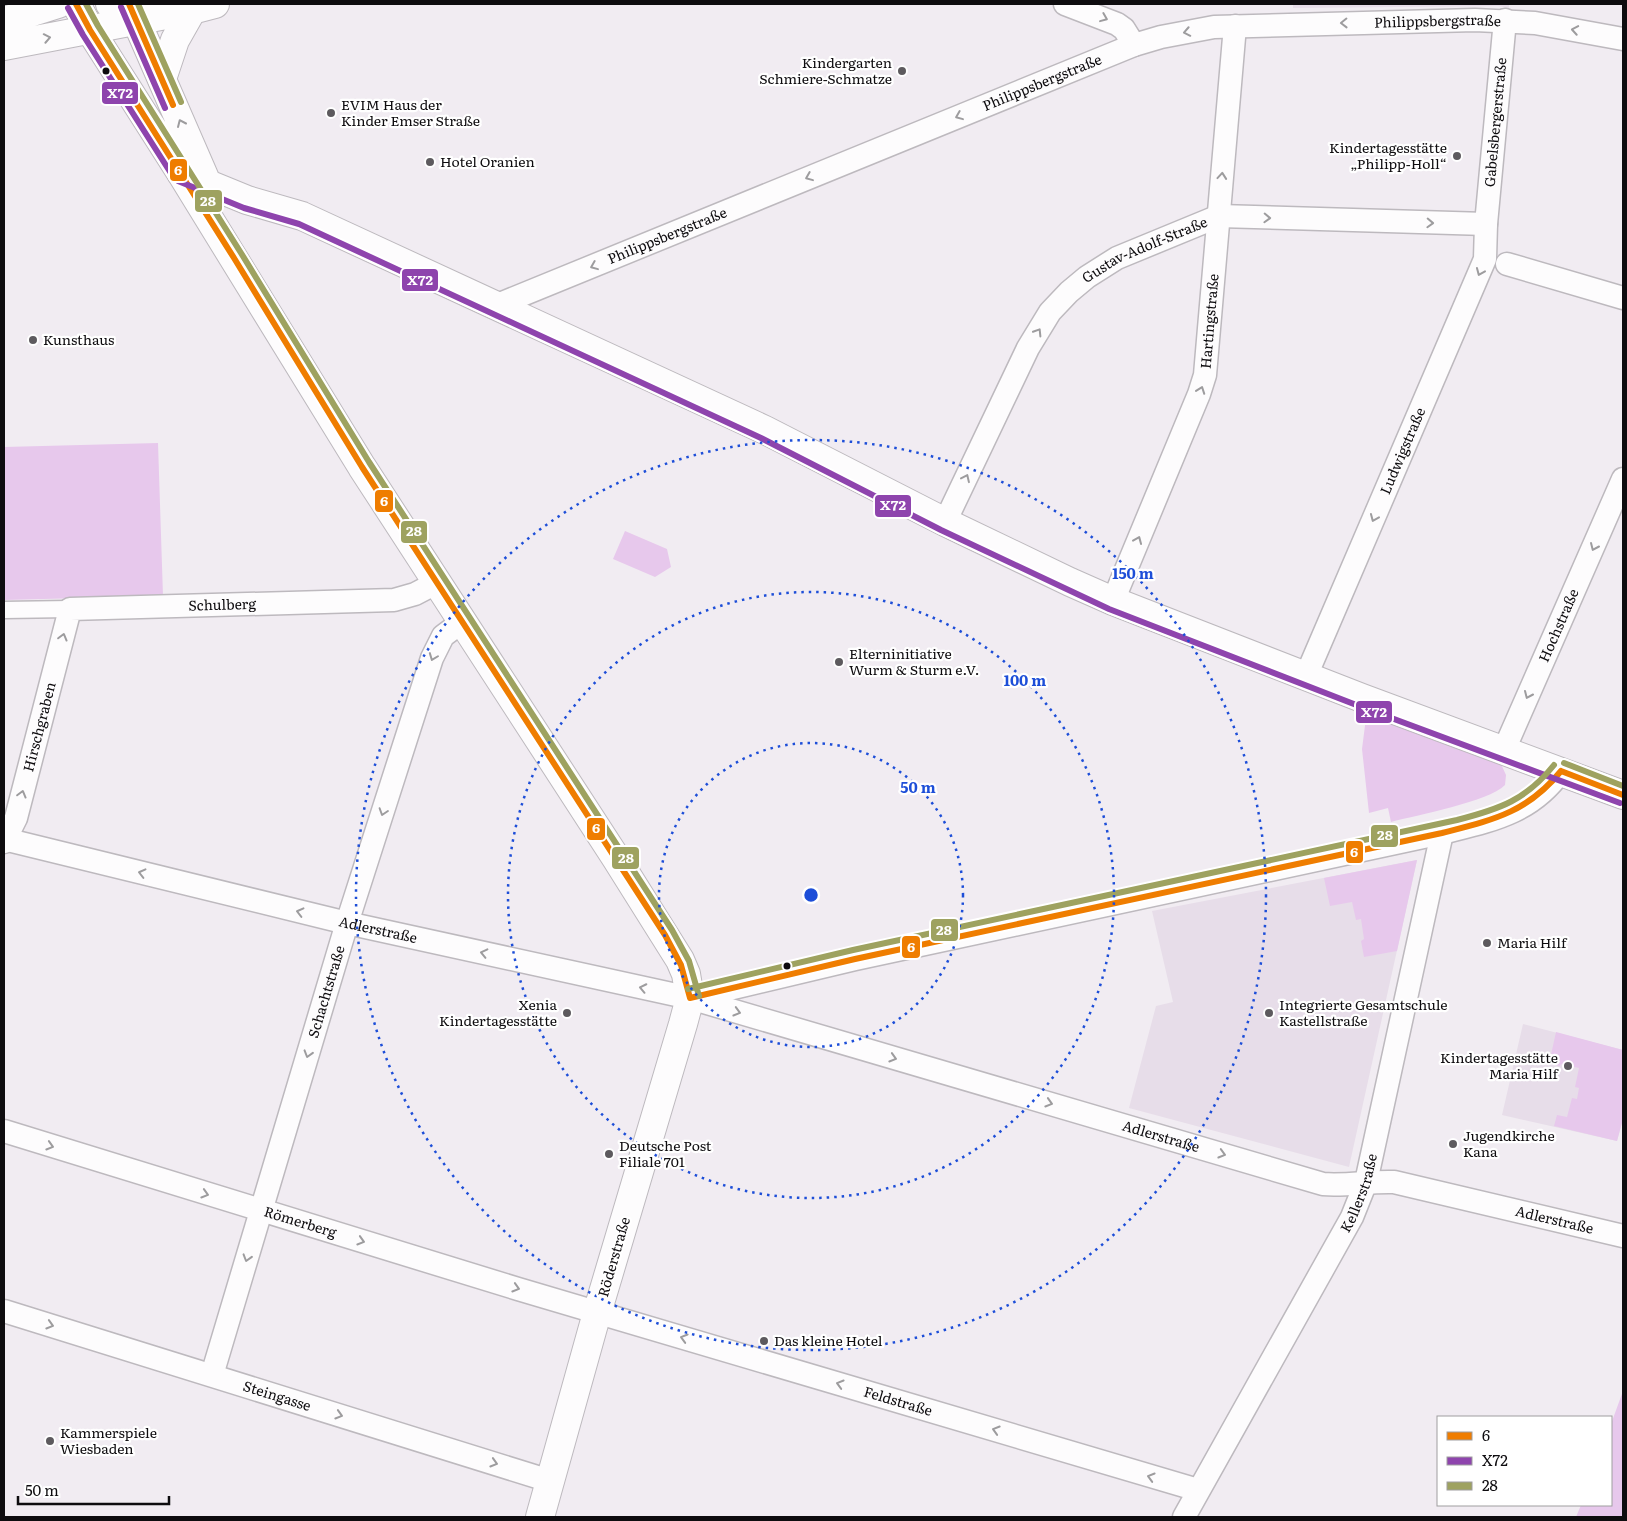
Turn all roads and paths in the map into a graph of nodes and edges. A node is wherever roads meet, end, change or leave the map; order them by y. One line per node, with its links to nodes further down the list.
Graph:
1 (14, 4): 8 (main road)
2 (58, 4): 8 (main road)
3 (76, 4): 11 (main road)
4 (110, 4): 7 (main road)
5 (1065, 4): 13 (street, one-way to 13)
6 (203, 7): 7 (main road); 15 (main road)
7 (133, 12): 11 (main road); 15 (main road)
8 (4, 19)
9 (1505, 20): 10 (street, Philippsbergstraße, one-way to 10); 12 (street, Philippsbergstraße, one-way to 9); 18 (street, Gabelsbergerstraße)
10 (1235, 26): 13 (street, Philippsbergstraße, one-way to 13); 17 (street, Hartingstraße, one-way to 10)
11 (90, 30): 14 (main road, one-way to 11); 16 (main road)
12 (1623, 39)
13 (1134, 45): 21 (street, Philippsbergstraße, one-way to 21)
14 (4, 46)
15 (162, 79): 16 (main road, one-way to 15)
16 (196, 175): 21 (main road); 25 (main road)
17 (1219, 216): 18 (street, Gustav-Adolf-Straße, one-way to 18); 24 (street, Gustav-Adolf-Straße, one-way to 17); 26 (street, Hartingstraße, one-way to 17)
18 (1486, 224): 30 (street, Ludwigstraße, one-way to 30)
19 (1507, 264): 20 (street)
20 (1623, 298)
21 (495, 306): 24 (main road)
22 (1623, 479): 23 (street, Hochstraße)
23 (1618, 504): 31 (street, Hochstraße, one-way to 31)
24 (946, 522): 26 (main road)
25 (438, 582): 27 (street, Schulberg); 29 (main road)
26 (1113, 601): 30 (main road)
27 (70, 609): 28 (street, Schulberg); 35 (street, Hirschgraben, one-way to 27)
28 (4, 610)
29 (463, 621): 36 (street, Schachtstraße, one-way to 36); 37 (main road)
30 (1306, 676): 31 (main road)
31 (1504, 750): 32 (main road)
32 (1561, 771): 33 (main road); 34 (street)
33 (1623, 795)
34 (1442, 833): 37 (street); 39 (street, Kellerstraße)
35 (4, 840): 36 (street, Adlerstraße, one-way to 35)
36 (347, 924): 37 (street, Adlerstraße, one-way to 36); 40 (street, Schachtstraße, one-way to 40)
37 (690, 998): 39 (street, Adlerstraße, one-way to 39); 43 (main road, Röderstraße)
38 (4, 1131): 40 (street, Römerberg, one-way to 40)
39 (1366, 1182): 41 (street, Adlerstraße); 46 (street, Kellerstraße)
40 (261, 1211): 43 (street, Römerberg, one-way to 43); 44 (street, Schachtstraße, one-way to 44)
41 (1623, 1236)
42 (4, 1311): 44 (street, Steingasse, one-way to 44)
43 (597, 1313): 45 (main road, Röderstraße); 46 (street, Feldstraße, one-way to 43)
44 (212, 1375): 45 (street, Steingasse, one-way to 45)
45 (550, 1481): 47 (main road, Röderstraße)
46 (1198, 1490): 48 (street, Kellerstraße)
47 (540, 1517)
48 (1184, 1517)

